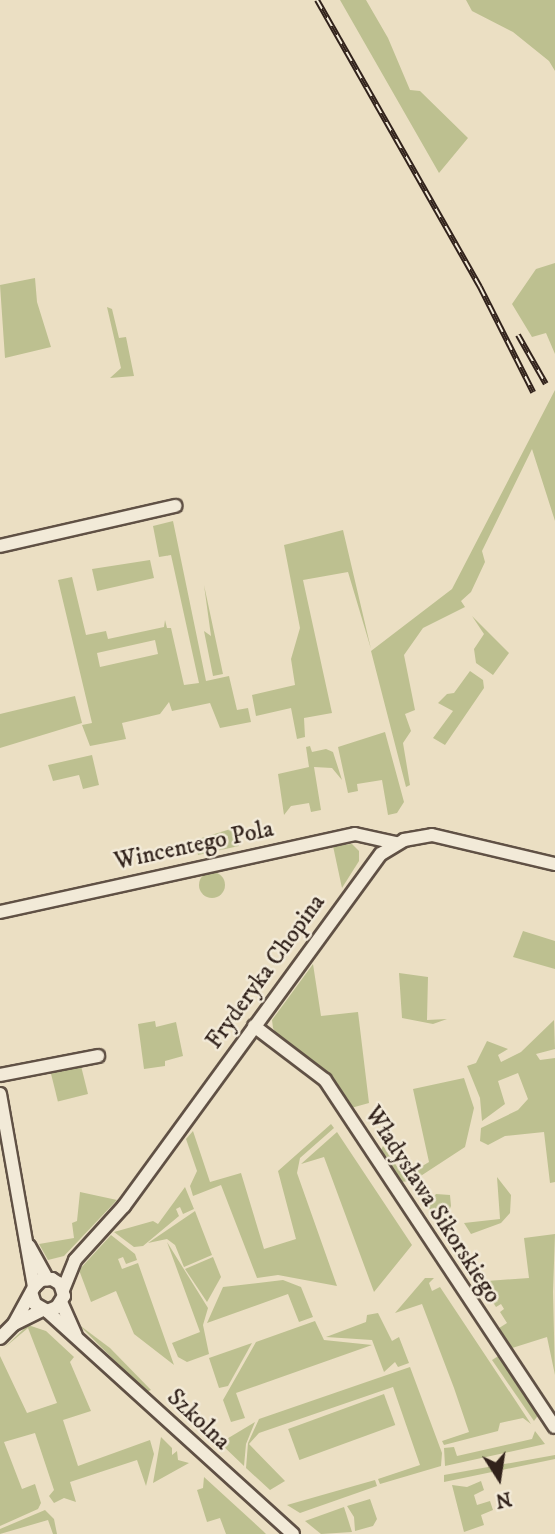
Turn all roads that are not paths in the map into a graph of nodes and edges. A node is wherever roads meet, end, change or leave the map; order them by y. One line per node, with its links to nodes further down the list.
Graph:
1 (175, 506): 2 (street)
2 (0, 546)
3 (396, 843): 4 (street); 5 (street, Wincentego Pola); 6 (street, Fryderyka Chopina)
4 (555, 864)
5 (0, 912)
6 (254, 1026): 11 (street, Fryderyka Chopina); 19 (street, Władysława Sikorskiego)
7 (98, 1056): 8 (street)
8 (0, 1075)
9 (0, 1094): 10 (street)
10 (29, 1245): 12 (street); 13 (street)
11 (75, 1260): 12 (street); 14 (street)
12 (48, 1279): 13 (street); 14 (street)
13 (33, 1291): 15 (street, Szkolna); 16 (street)
14 (62, 1296): 15 (street); 17 (street)
15 (45, 1310): 16 (street); 17 (street, Szkolna)
16 (14, 1324): 18 (street)
17 (76, 1335): 20 (street, Szkolna)
18 (0, 1338)
19 (555, 1427)
20 (293, 1534)

